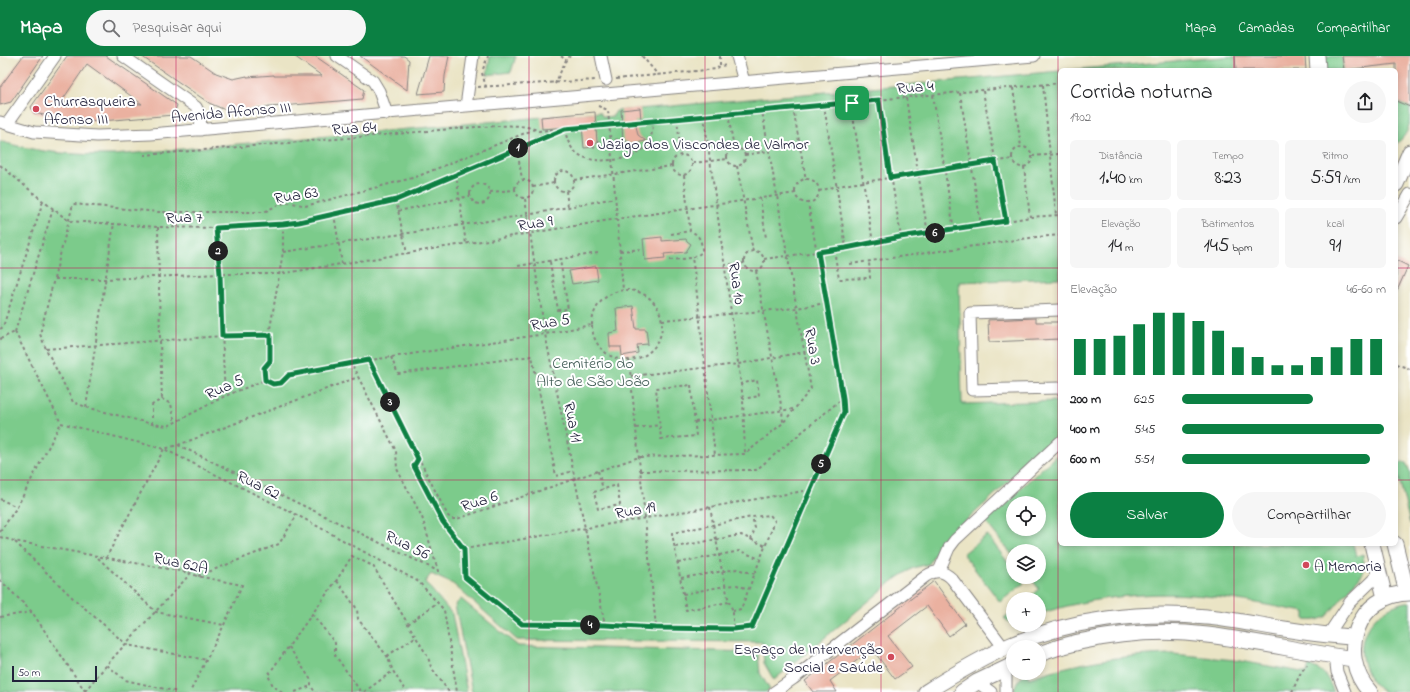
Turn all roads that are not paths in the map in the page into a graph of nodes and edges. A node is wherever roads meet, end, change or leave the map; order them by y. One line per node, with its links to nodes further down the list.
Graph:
1 (55, 56): 14 (street)
2 (124, 56): 15 (street)
3 (338, 56): 13 (street)
4 (473, 56): 12 (street)
5 (601, 56): 10 (street)
6 (1034, 56): 11 (street, Avenida Afonso III)
7 (1317, 56): 9 (main road)
8 (738, 60): 11 (street)
9 (1318, 68)
10 (606, 80)
11 (744, 82): 12 (street, Avenida Afonso III)
12 (466, 106): 13 (street, Avenida Afonso III)
13 (387, 114): 15 (street, Avenida Afonso III)
14 (4, 123): 15 (street, Avenida Afonso III)
15 (202, 130)
16 (1410, 146): 18 (main road)
17 (1410, 152): 19 (main road)
18 (1398, 153)
19 (1398, 179)
20 (1410, 194): 21 (street)
21 (1398, 215)
22 (1058, 310): 23 (street)
23 (1058, 388)
24 (1058, 444): 27 (street)
25 (1372, 546): 29 (main road)
26 (1396, 546): 28 (main road)
27 (939, 571): 34 (street); 41 (street)
28 (1406, 571): 30 (main road)
29 (1379, 574): 31 (main road); 32 (street)
30 (1409, 593): 31 (main road)
31 (1385, 598): 33 (main road)
32 (1328, 635): 33 (main road); 34 (main road)
33 (1354, 638): 37 (main road)
34 (1004, 648): 42 (main road)
35 (1046, 652): 36 (main road)
36 (1335, 656): 37 (main road); 46 (street)
37 (1354, 659): 47 (main road)
38 (1006, 668): 40 (main road)
39 (1008, 680): 45 (street)
40 (977, 682): 43 (main road); 44 (street)
41 (779, 691)
42 (926, 692)
43 (962, 692)
44 (991, 692)
45 (1006, 692)
46 (1345, 692)
47 (1370, 692)

